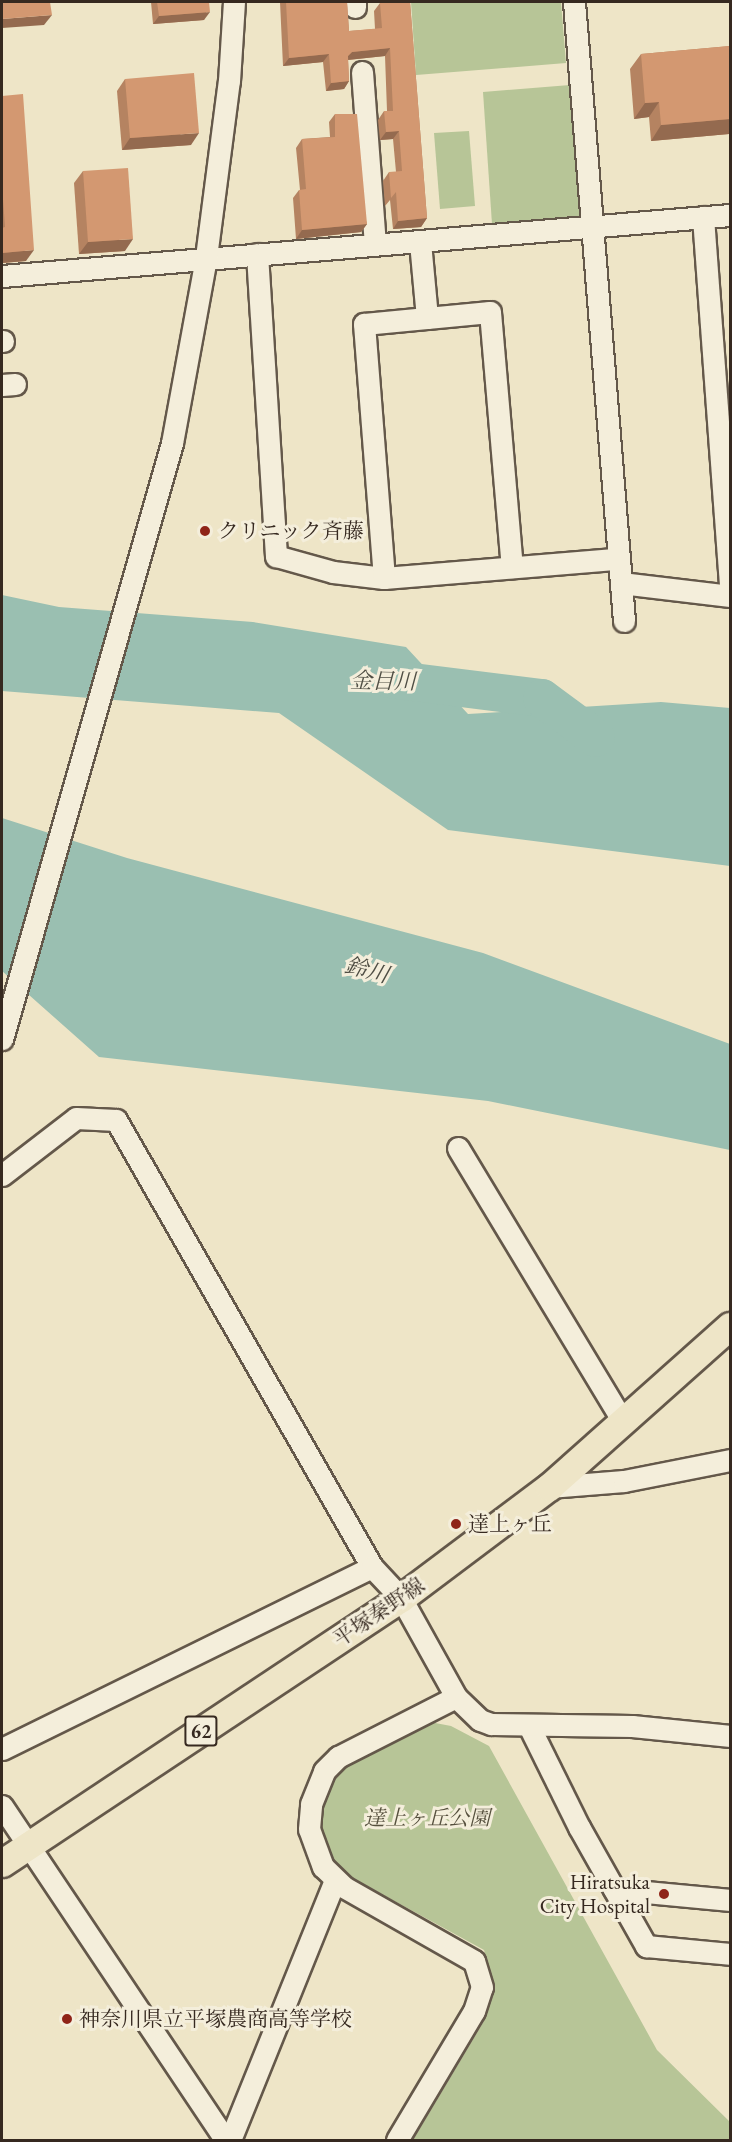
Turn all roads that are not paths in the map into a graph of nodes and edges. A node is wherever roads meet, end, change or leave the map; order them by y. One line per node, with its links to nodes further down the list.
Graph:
1 (234, 2): 10 (street)
2 (574, 2): 6 (street)
3 (362, 72): 8 (street)
4 (730, 216): 5 (street)
5 (703, 217): 6 (street); 13 (street)
6 (592, 228): 7 (street); 14 (street)
7 (420, 242): 8 (street); 12 (street)
8 (375, 245): 9 (street)
9 (256, 254): 10 (street); 16 (street)
10 (206, 257): 11 (street); 21 (street)
11 (2, 276)
12 (427, 318): 15 (street); 16 (street)
13 (724, 410): 18 (street)
14 (617, 559): 15 (street); 17 (street)
15 (512, 567): 16 (street)
16 (384, 578)
17 (621, 583): 19 (street); 20 (street)
18 (730, 586)
19 (730, 596)
20 (624, 621)
21 (2, 1039)
22 (458, 1148): 25 (street)
23 (2, 1175): 28 (street)
24 (730, 1326): 25 (main road, 平塚秦野線 / 62)
25 (624, 1423): 27 (main road, 平塚秦野線 / 62)
26 (730, 1460): 27 (street)
27 (549, 1487): 29 (main road, 平塚秦野線 / 62)
28 (372, 1567): 29 (street); 33 (street)
29 (401, 1599): 30 (street); 35 (main road, 平塚秦野線 / 62)
30 (456, 1697): 31 (street); 37 (street)
31 (529, 1726): 32 (street); 38 (street)
32 (730, 1736)
33 (2, 1749)
34 (2, 1806): 35 (street)
35 (27, 1847): 36 (main road, 平塚秦野線 / 62); 41 (street)
36 (2, 1863)
37 (335, 1880): 41 (street); 42 (street)
38 (614, 1889): 39 (street); 40 (street)
39 (730, 1900)
40 (730, 1954)
41 (228, 2140)
42 (396, 2140)

